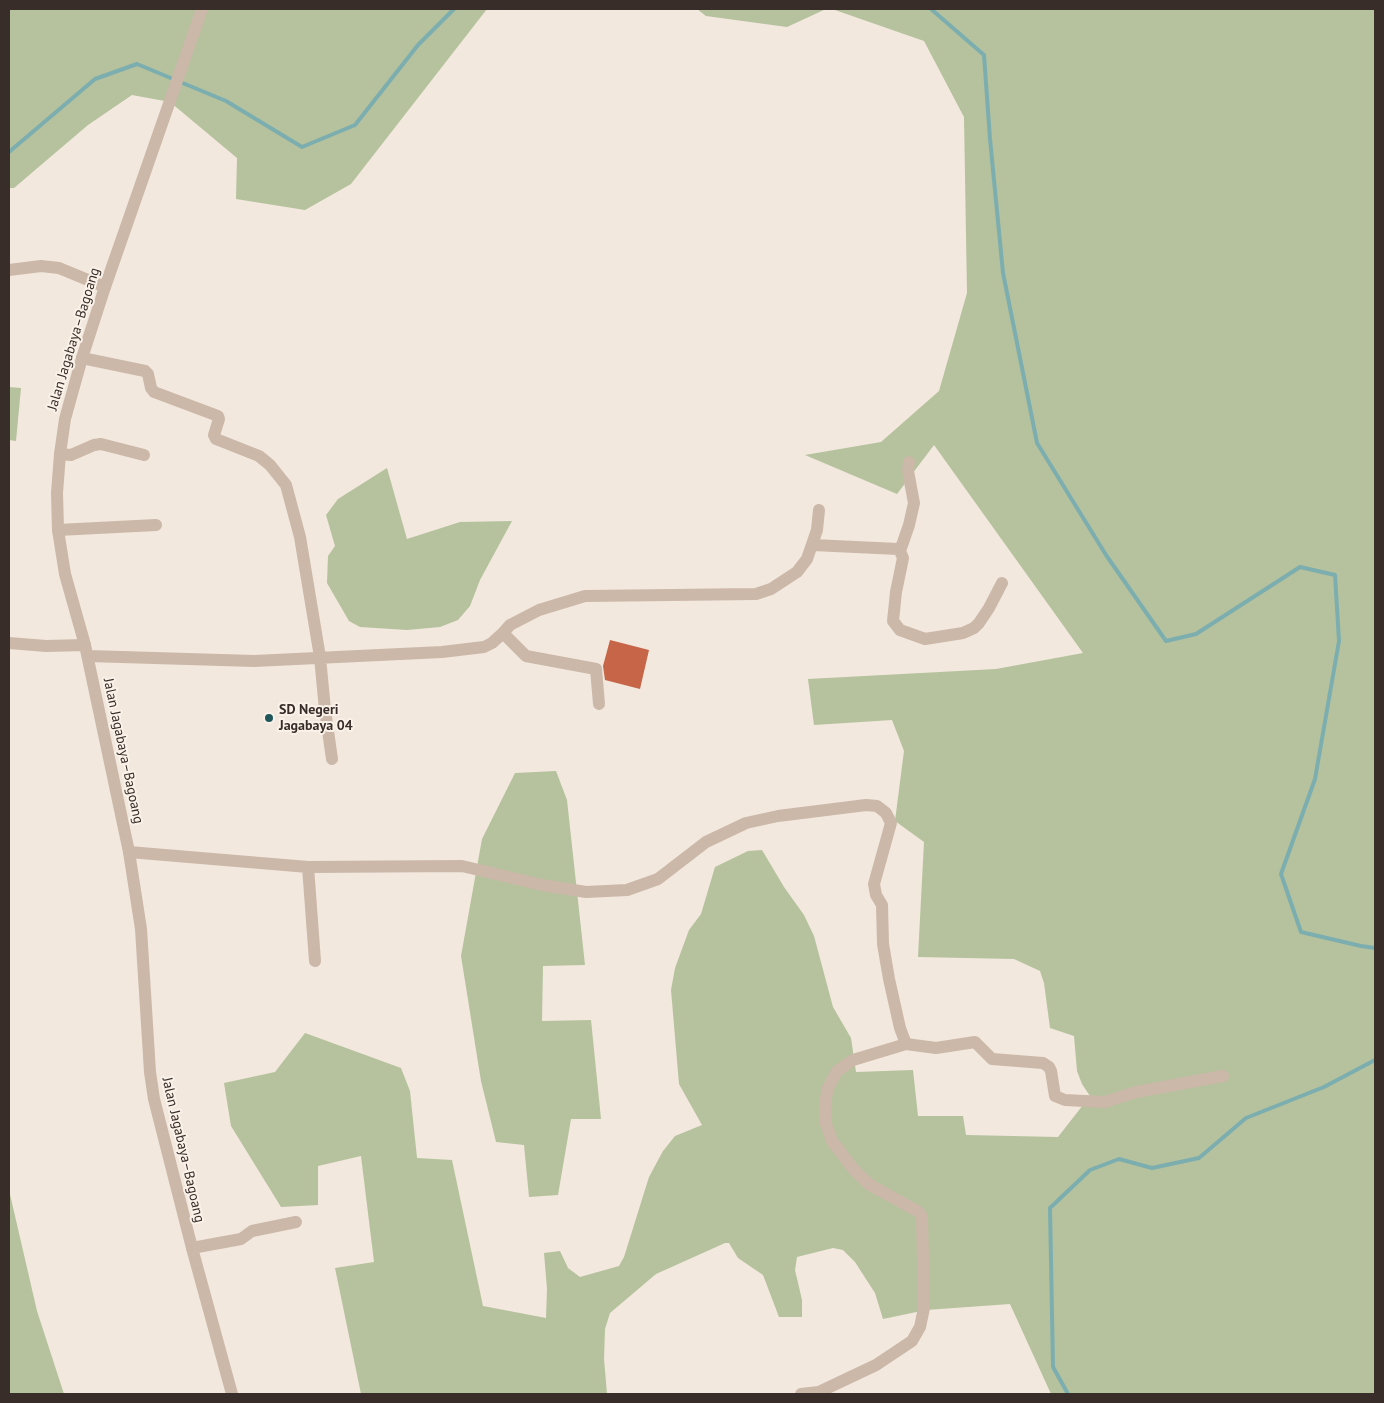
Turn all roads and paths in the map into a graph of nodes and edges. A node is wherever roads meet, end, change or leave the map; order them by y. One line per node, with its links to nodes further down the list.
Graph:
1 (202, 9): 3 (street, Jalan Jagabaya–Bagoang)
2 (9, 270): 3 (street)
3 (104, 287): 4 (street, Jalan Jagabaya–Bagoang)
4 (82, 358): 5 (street, Jalan Jagabaya–Bagoang); 17 (street)
5 (60, 454): 6 (street); 10 (street, Jalan Jagabaya–Bagoang)
6 (144, 456)
7 (908, 462): 12 (street)
8 (819, 510): 11 (street)
9 (156, 525): 10 (street)
10 (58, 530): 16 (street, Jalan Jagabaya–Bagoang)
11 (813, 545): 12 (street); 14 (street)
12 (900, 551): 13 (street)
13 (1002, 584)
14 (503, 633): 17 (street); 18 (street)
15 (9, 643): 16 (street)
16 (86, 650): 17 (street); 20 (street, Jalan Jagabaya–Bagoang)
17 (320, 657): 19 (street)
18 (599, 704)
19 (332, 759)
20 (129, 852): 21 (street); 26 (street, Jalan Jagabaya–Bagoang)
21 (308, 867): 22 (street); 23 (street)
22 (316, 961)
23 (906, 1044): 24 (street); 28 (street)
24 (1223, 1076)
25 (296, 1222): 26 (street)
26 (192, 1248): 27 (street, Jalan Jagabaya–Bagoang)
27 (232, 1394)
28 (801, 1394)

